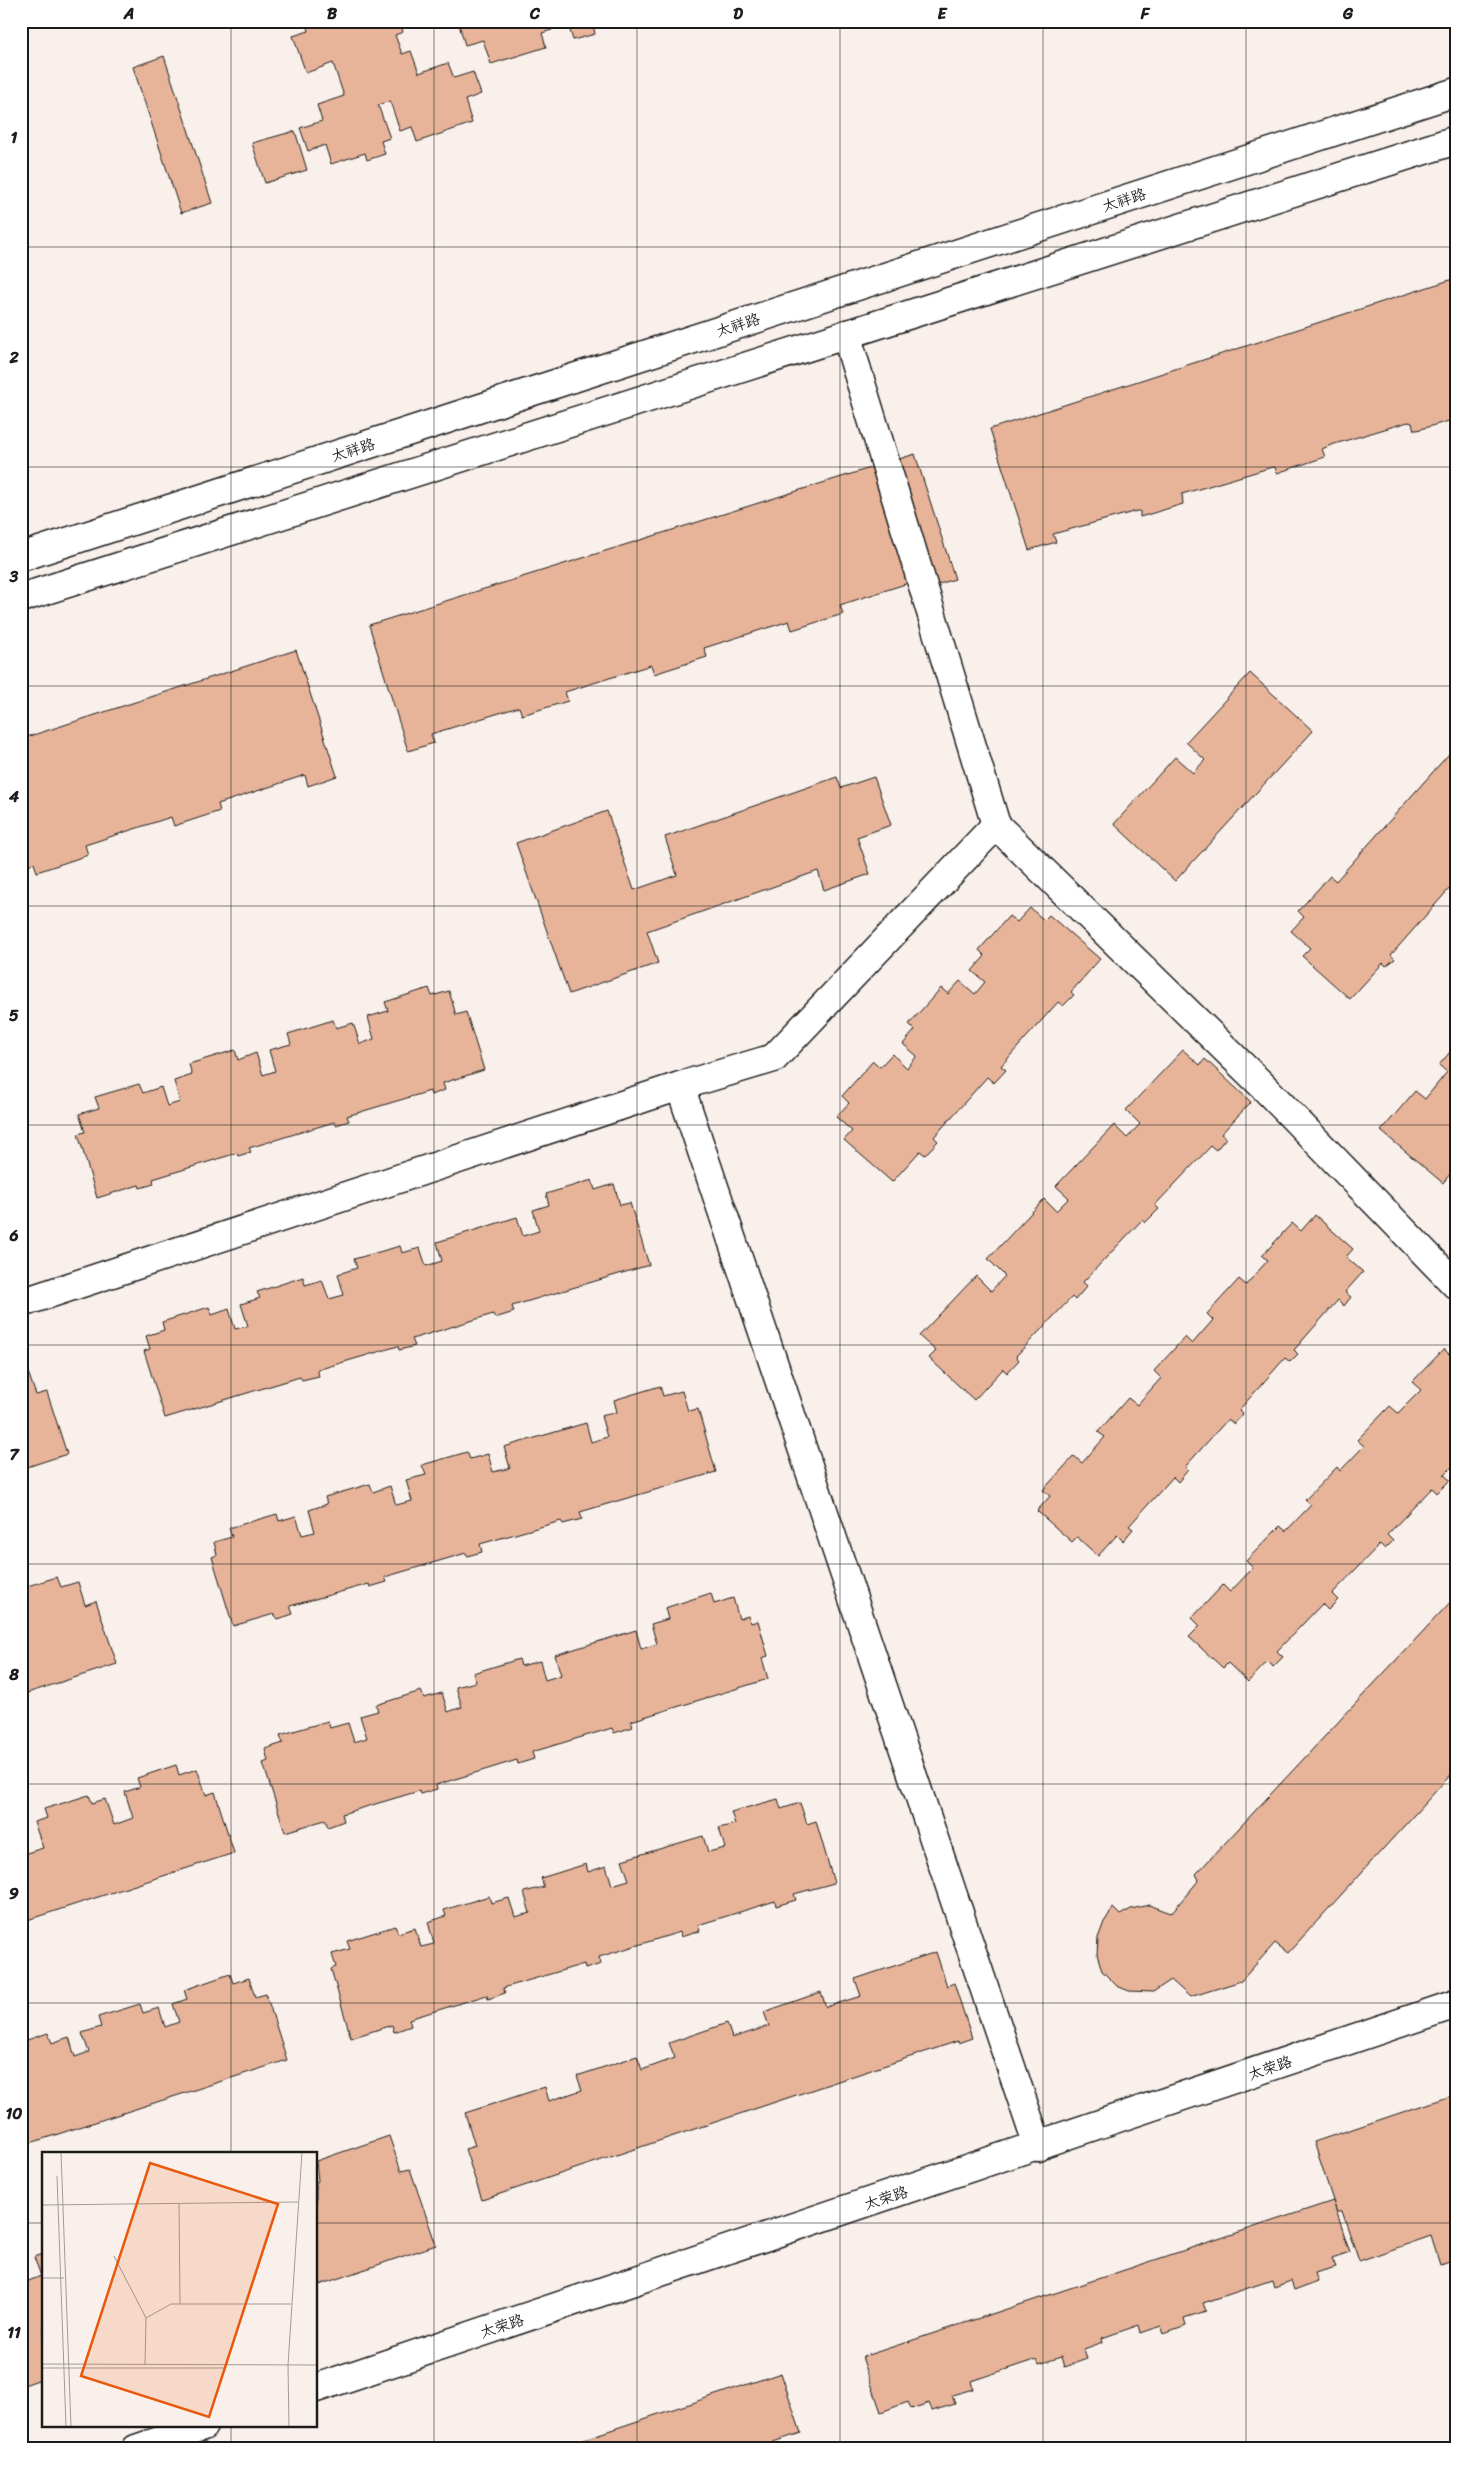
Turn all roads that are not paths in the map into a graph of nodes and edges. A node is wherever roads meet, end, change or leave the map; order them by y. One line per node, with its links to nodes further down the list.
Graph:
1 (1456, 92): 4 (street, 太祥路)
2 (1456, 140): 3 (street)
3 (846, 334): 5 (street); 6 (street)
4 (21, 557)
5 (21, 598)
6 (996, 825): 7 (street); 8 (street)
7 (680, 1086): 9 (street); 11 (street)
8 (1456, 1284)
9 (21, 1303)
10 (1456, 2004): 11 (street, 太荣路)
11 (1038, 2147): 12 (street, 太荣路)
12 (318, 2387)
13 (197, 2428): 14 (street)
14 (136, 2449)

